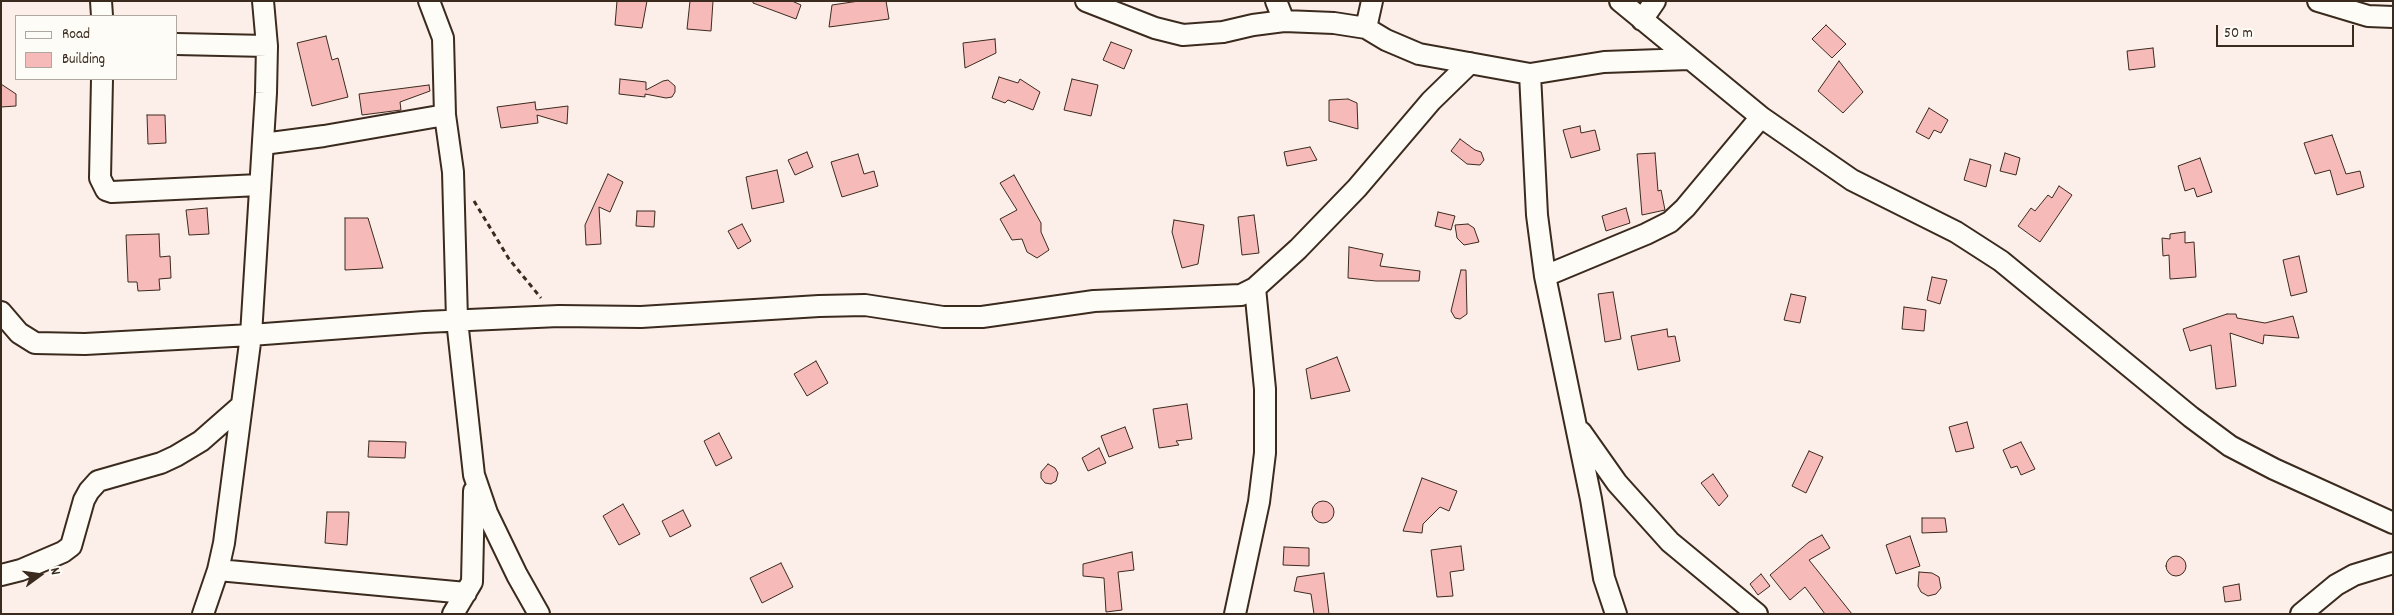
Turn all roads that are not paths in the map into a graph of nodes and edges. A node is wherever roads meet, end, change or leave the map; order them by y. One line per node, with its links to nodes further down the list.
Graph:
1 (101, 1): 10 (street)
2 (263, 1): 16 (street)
3 (429, 1): 21 (street)
4 (1086, 1): 13 (street)
5 (1276, 1): 13 (street)
6 (1372, 1): 14 (street)
7 (1620, 1): 12 (street)
8 (1655, 1): 12 (street)
9 (2318, 1): 11 (street)
10 (102, 15)
11 (2393, 17)
12 (1642, 20): 17 (street)
13 (1284, 21): 14 (street)
14 (1366, 28): 18 (street)
15 (178, 44): 16 (street)
16 (266, 46): 23 (street)
17 (1689, 59): 19 (street); 22 (street)
18 (1470, 63): 19 (street); 26 (street)
19 (1530, 74): 25 (street)
20 (102, 80): 24 (street)
21 (445, 115): 23 (street); 28 (street)
22 (1761, 118): 25 (street); 33 (street)
23 (263, 144): 24 (street)
24 (259, 185): 29 (street)
25 (1545, 276): 31 (street)
26 (1255, 288): 28 (street); 41 (street)
27 (1, 312): 29 (street)
28 (457, 320): 29 (street); 32 (street)
29 (251, 335): 30 (street)
30 (242, 406): 35 (street); 36 (street)
31 (1575, 422): 42 (street); 43 (street)
32 (474, 475): 37 (street); 40 (street)
33 (2393, 523)
34 (2393, 563): 44 (street)
35 (218, 570): 37 (street); 38 (street)
36 (1, 574)
37 (466, 593): 39 (street)
38 (203, 614)
39 (453, 614)
40 (539, 614)
41 (1235, 614)
42 (1616, 614)
43 (1757, 614)
44 (2300, 614)

